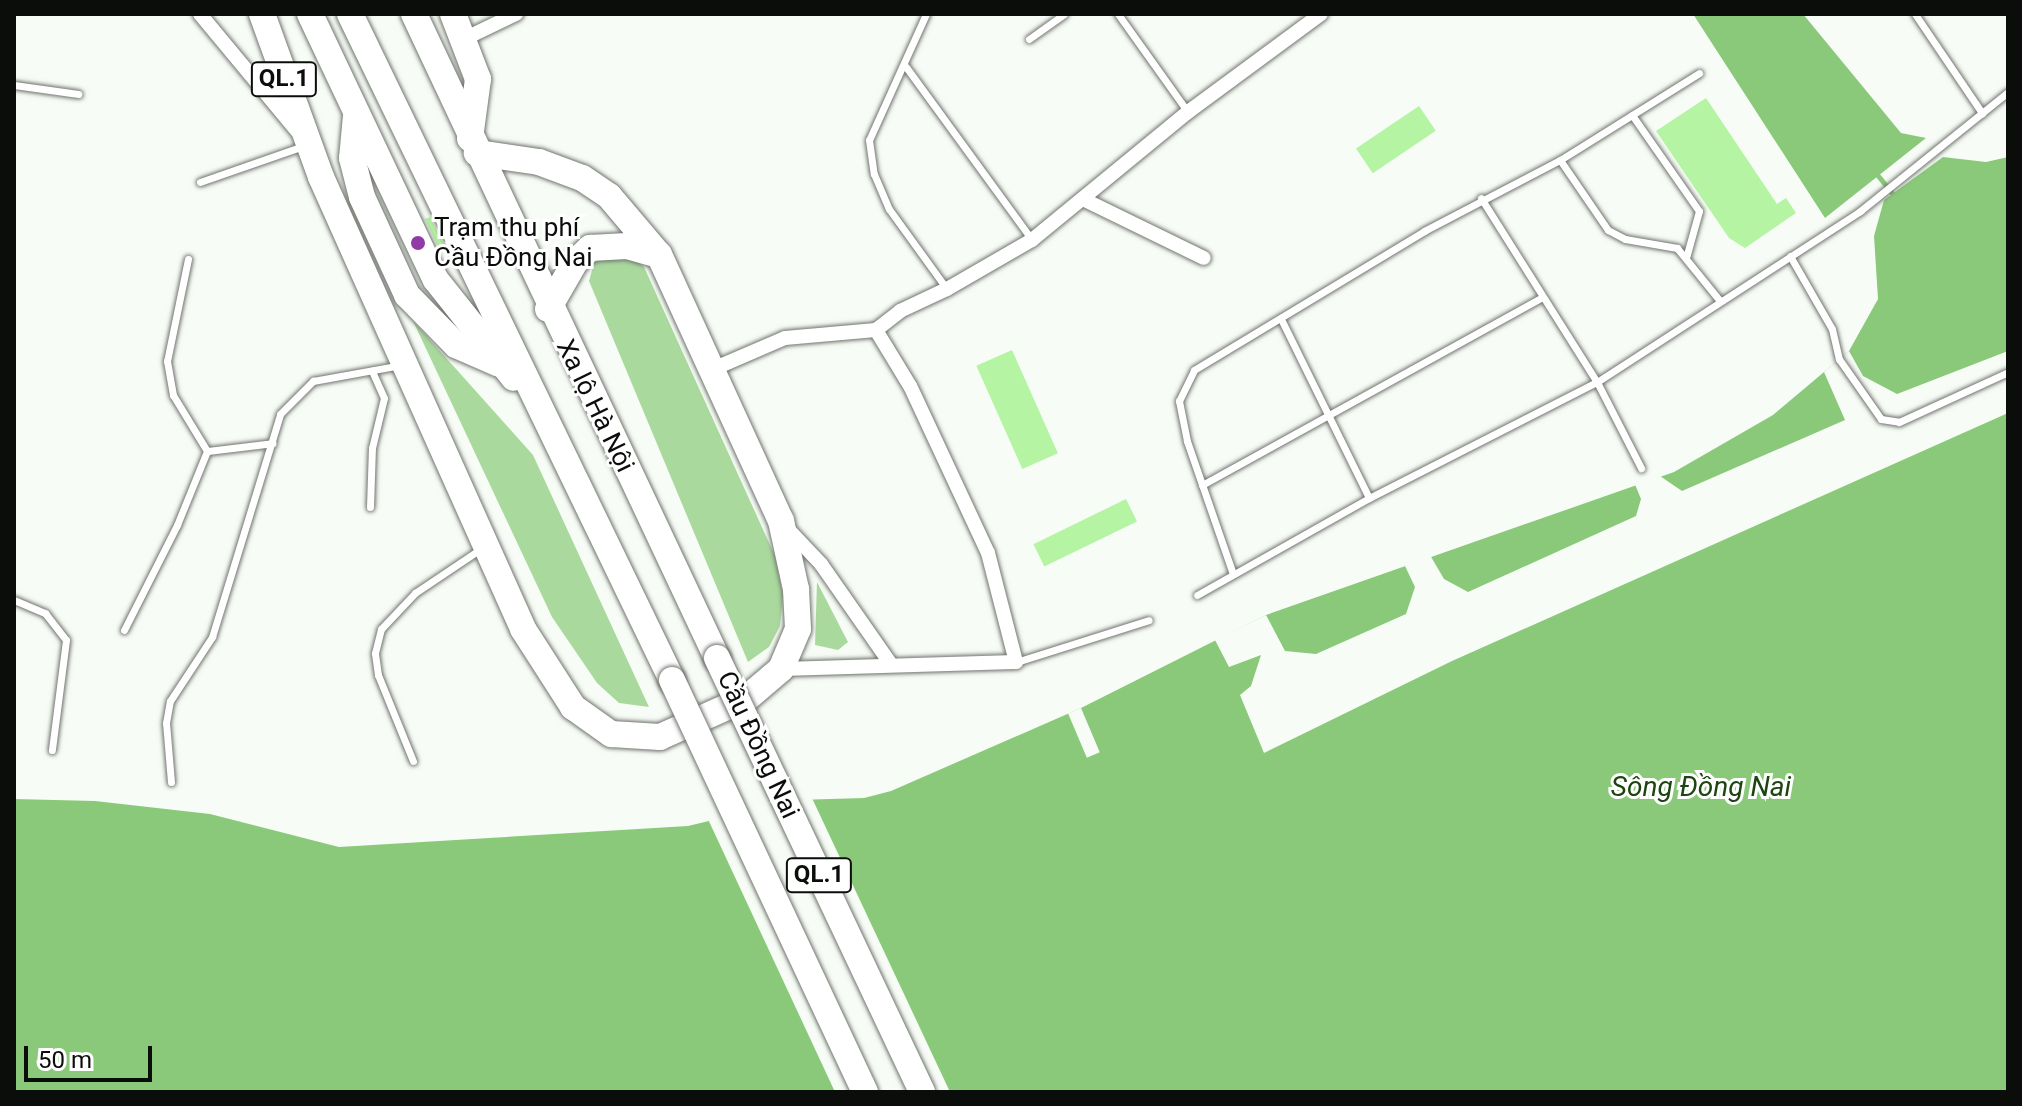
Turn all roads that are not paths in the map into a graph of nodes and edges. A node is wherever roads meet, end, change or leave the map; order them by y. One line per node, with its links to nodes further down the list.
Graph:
1 (200, 14): 23 (street)
2 (262, 14): 23 (highway, QL.1)
3 (310, 14): 46 (highway, Xa lộ Hà Nội / QL.1)
4 (350, 14): 46 (highway, Xa lộ Hà Nội / QL.1)
5 (414, 14): 24 (highway, Xa lộ Hà Nội / QL.1)
6 (453, 14): 13 (highway)
7 (516, 14): 13 (street)
8 (926, 14): 15 (lane)
9 (1064, 14): 14 (lane)
10 (1118, 14): 20 (lane)
11 (1321, 14): 20 (street)
12 (1913, 15): 21 (lane)
13 (464, 39): 24 (highway)
14 (1029, 39)
15 (906, 67): 29 (lane); 35 (lane)
16 (1699, 73): 22 (lane)
17 (14, 85): 19 (lane)
18 (2008, 92): 21 (lane)
19 (78, 94)
20 (1188, 112): 28 (street)
21 (1982, 113): 31 (lane)
22 (1632, 115): 25 (lane); 33 (lane)
23 (308, 144): 26 (lane); 41 (highway)
24 (474, 145): 30 (highway); 38 (highway, Xa lộ Hà Nội / QL.1)
25 (1560, 160): 27 (lane); 33 (lane)
26 (200, 182)
27 (1481, 198): 36 (lane); 39 (lane)
28 (1085, 200): 29 (street); 32 (street)
29 (1032, 240): 35 (street)
30 (659, 255): 38 (highway); 42 (highway)
31 (1790, 256): 37 (lane); 44 (lane)
32 (1204, 258)
33 (1686, 258): 37 (lane)
34 (188, 259): 49 (lane)
35 (947, 289): 40 (street)
36 (1542, 297): 45 (lane); 47 (lane)
37 (1720, 301): 45 (lane)
38 (548, 309): 61 (highway, Xa lộ Hà Nội / QL.1)
39 (1282, 321): 47 (lane); 51 (lane)
40 (876, 330): 42 (street); 62 (street)
41 (403, 365): 43 (lane); 55 (highway)
42 (713, 369): 54 (highway)
43 (372, 371): 48 (lane); 53 (lane)
44 (2008, 372)
45 (1597, 382): 50 (lane); 52 (lane)
46 (532, 399): 65 (highway, Xa lộ Hà Nội / QL.1)
47 (1328, 415): 51 (lane); 52 (lane)
48 (273, 443): 49 (lane); 68 (lane)
49 (207, 451): 60 (lane)
50 (1641, 468)
51 (1202, 485): 56 (lane)
52 (1369, 498): 56 (lane)
53 (370, 507)
54 (781, 521): 63 (street); 64 (highway)
55 (484, 547): 64 (highway); 67 (lane)
56 (1233, 574): 57 (lane)
57 (1197, 595)
58 (14, 600): 66 (lane)
59 (1149, 620): 62 (lane)
60 (124, 630)
61 (717, 658): 70 (highway, Cầu Đồng Nai / QL.1, bridge)
62 (1016, 662): 63 (street)
63 (890, 663): 64 (street)
64 (781, 669)
65 (672, 680): 69 (highway, Cầu Đồng Nai / QL.1, bridge)
66 (52, 750)
67 (413, 761)
68 (171, 782)
69 (865, 1092)
70 (922, 1092)

